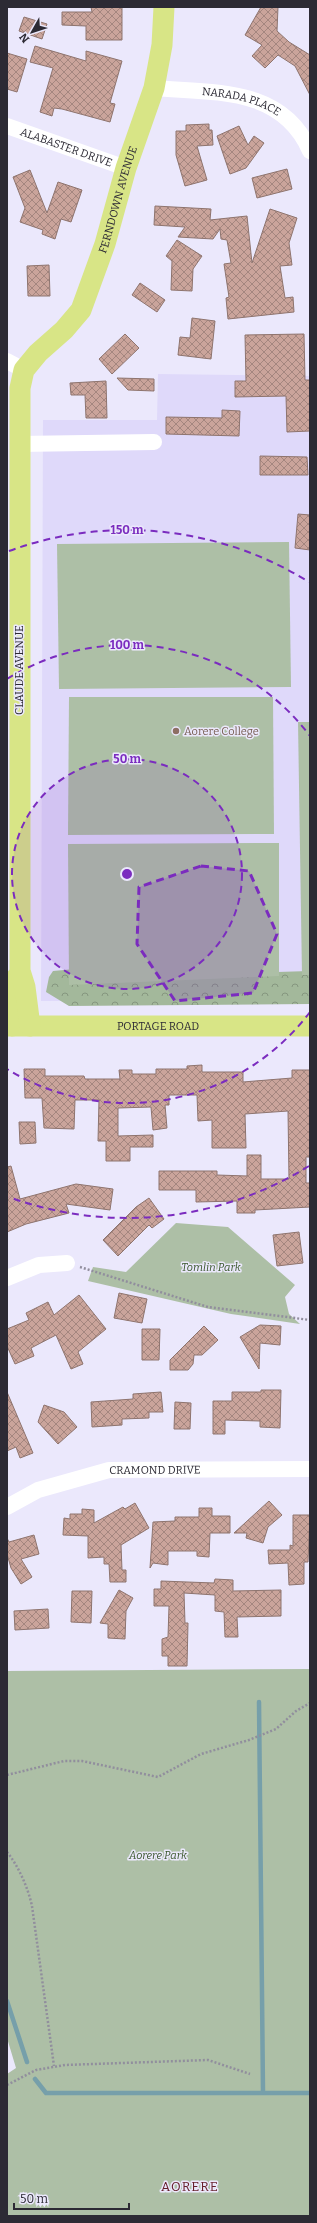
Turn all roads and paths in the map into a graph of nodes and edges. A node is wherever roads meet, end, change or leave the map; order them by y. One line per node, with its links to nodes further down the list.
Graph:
1 (164, 7): 2 (main road, FERNDOWN AVENUE)
2 (154, 88): 4 (street, NARADA PLACE); 5 (main road, FERNDOWN AVENUE)
3 (7, 126): 5 (street, ALABASTER DRIVE)
4 (310, 151)
5 (126, 168): 6 (main road, FERNDOWN AVENUE)
6 (15, 366): 8 (main road, CLAUDE AVENUE)
7 (154, 442): 8 (street)
8 (18, 444): 9 (main road, CLAUDE AVENUE)
9 (16, 1026): 10 (main road, PORTAGE ROAD)
10 (310, 1026)
11 (67, 1263): 12 (street); 13 (path)
12 (7, 1278)
13 (310, 1320)
14 (310, 1469): 15 (street, CRAMOND DRIVE)
15 (7, 1507)
16 (310, 1703): 17 (path)
17 (7, 1775)
18 (7, 1852): 19 (path)
19 (54, 2066): 20 (path); 21 (path)
20 (250, 2074)
21 (7, 2085)

